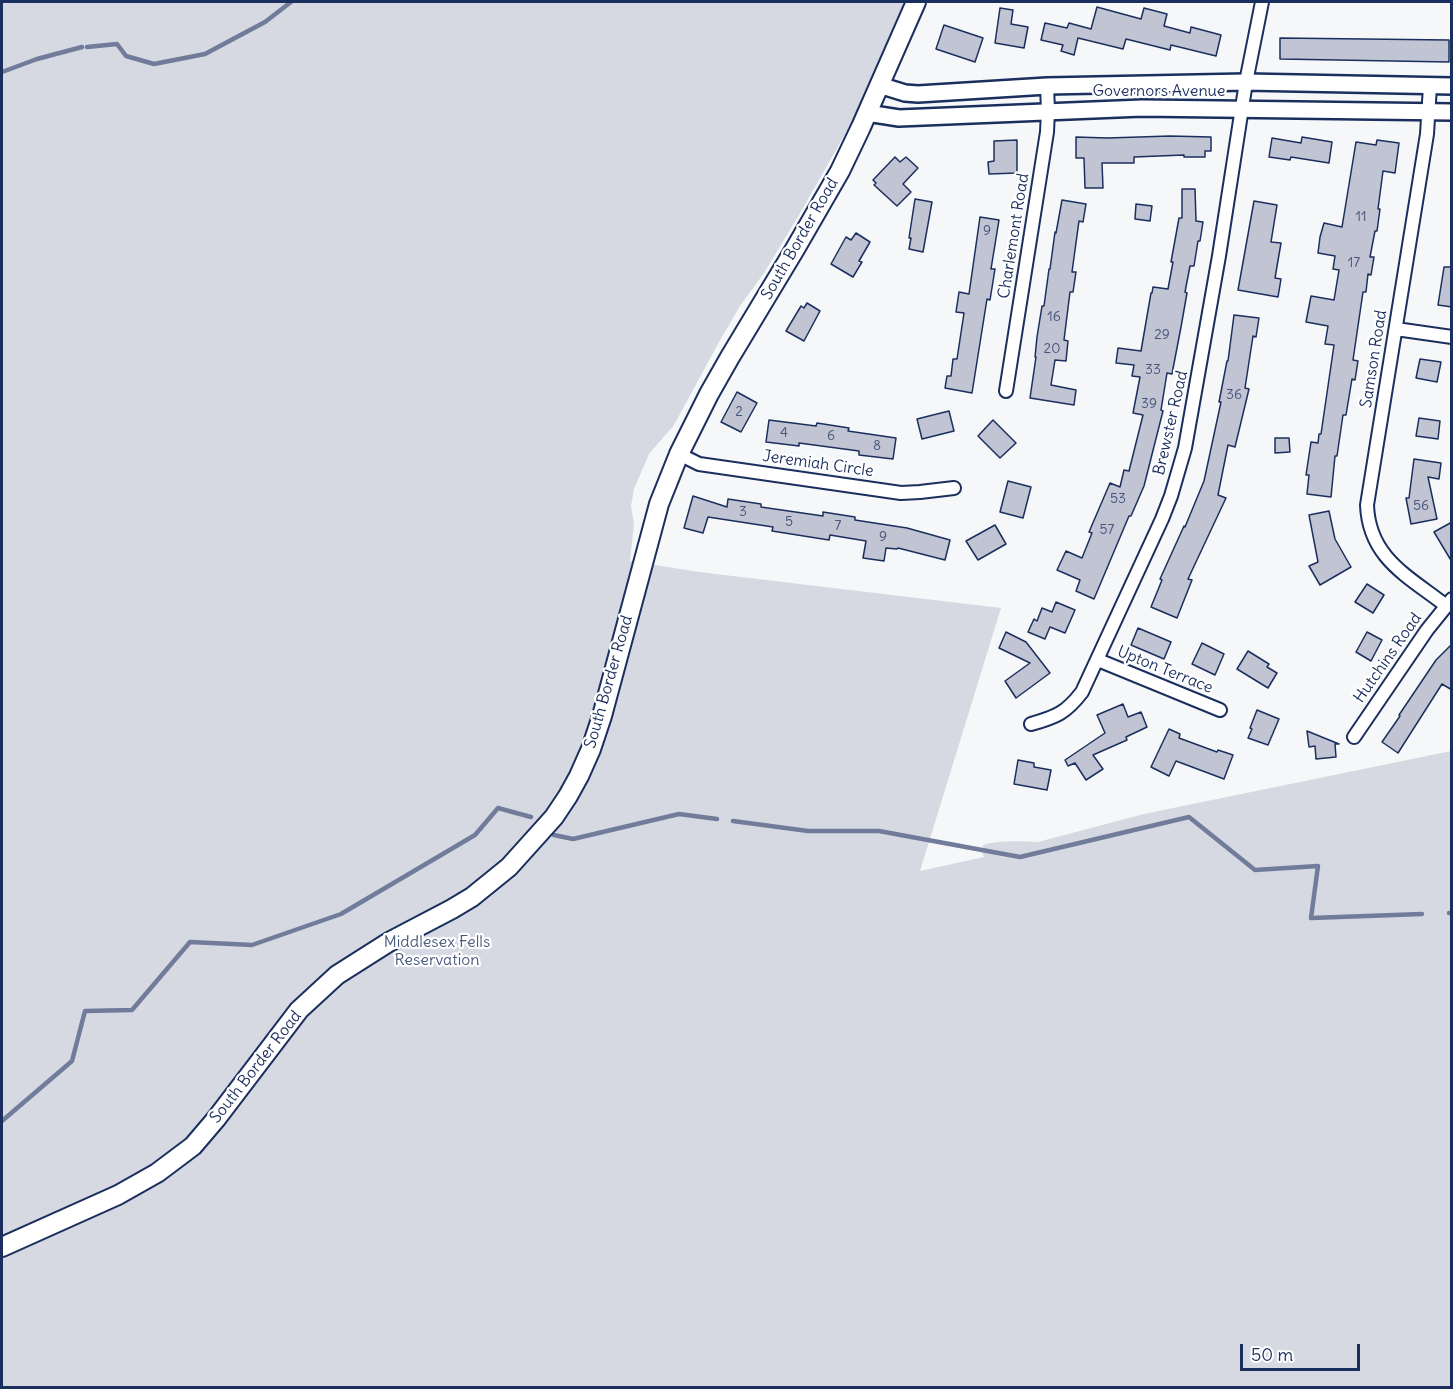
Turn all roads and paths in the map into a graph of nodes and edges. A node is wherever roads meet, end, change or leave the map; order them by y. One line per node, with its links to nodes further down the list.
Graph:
1 (916, 2): 4 (main road, South Border Road)
2 (1262, 2): 3 (street, Brewster Road)
3 (1246, 82): 5 (street, Governors Avenue); 6 (street, Governors Avenue); 8 (street, Brewster Road)
4 (879, 85): 5 (street, Governors Avenue); 12 (main road, South Border Road)
5 (1047, 86): 9 (street, Charlemont Road)
6 (1430, 86): 7 (street, Governors Avenue); 10 (street, Samson Road)
7 (1452, 86)
8 (1242, 109): 9 (street, Governors Avenue); 10 (street, Governors Avenue); 19 (street, Brewster Road)
9 (1048, 111): 12 (street, Governors Avenue); 15 (street, Charlemont Road)
10 (1429, 111): 11 (street, Governors Avenue); 13 (street, Samson Road)
11 (1452, 112)
12 (867, 113): 16 (main road, South Border Road)
13 (1396, 329): 14 (street); 18 (street, Samson Road)
14 (1452, 337)
15 (1006, 392)
16 (679, 454): 17 (street, Jeremiah Circle); 23 (main road, South Border Road)
17 (954, 489)
18 (1448, 602): 22 (street, Hutchins Road)
19 (1098, 660): 20 (street, Upton Terrace); 21 (street, Brewster Road)
20 (1220, 710)
21 (1031, 724)
22 (1354, 737)
23 (2, 1246)

